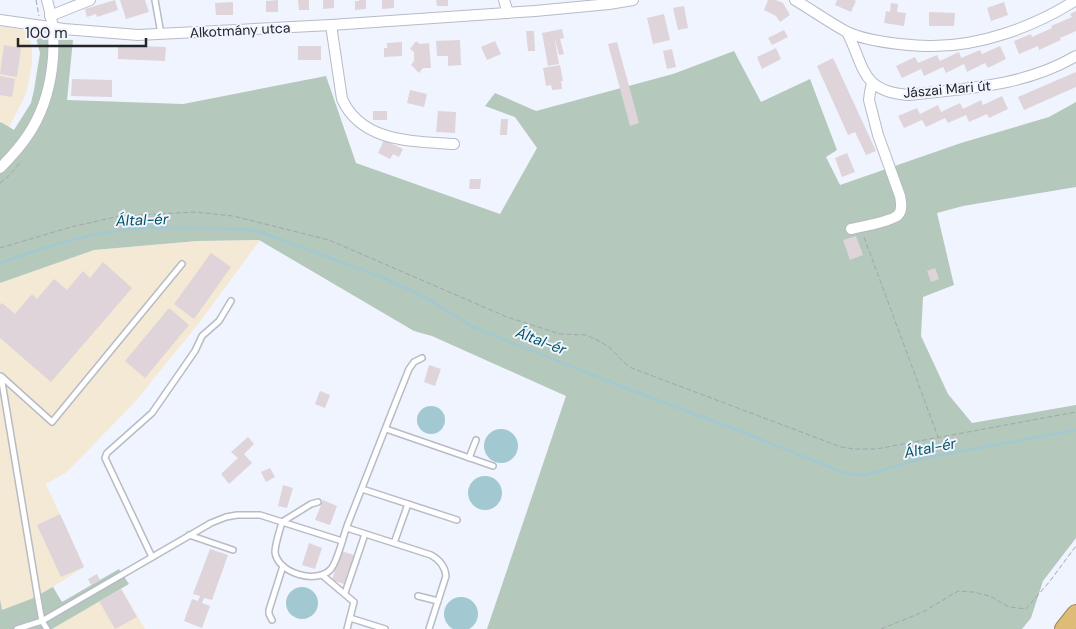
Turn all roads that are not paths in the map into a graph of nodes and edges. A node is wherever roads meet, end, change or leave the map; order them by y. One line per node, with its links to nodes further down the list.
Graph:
1 (47, 0): 9 (street)
2 (90, 0): 9 (street)
3 (155, 0): 14 (lane)
4 (504, 0): 8 (street)
5 (633, 0): 8 (street, Alkotmány utca)
6 (795, 0): 13 (street)
7 (1076, 0): 13 (street)
8 (508, 13): 11 (street, Alkotmány utca)
9 (50, 16): 12 (street)
10 (0, 20): 12 (street, Alkotmány utca)
11 (331, 25): 14 (street, Alkotmány utca); 17 (street)
12 (52, 28): 14 (street, Alkotmány utca); 18 (street)
13 (848, 32): 16 (street)
14 (161, 34)
15 (1076, 56): 16 (street, Jászai Mari út)
16 (872, 84): 19 (street)
17 (454, 144)
18 (0, 168)
19 (856, 228)
20 (182, 264): 47 (lane)
21 (231, 300): 38 (lane)
22 (422, 358): 23 (lane)
23 (386, 428): 25 (lane); 27 (lane)
24 (476, 440): 25 (lane)
25 (468, 458): 26 (lane)
26 (493, 466)
27 (362, 489): 29 (lane); 32 (lane)
28 (318, 502): 31 (lane)
29 (408, 504): 30 (lane); 36 (lane)
30 (457, 520)
31 (282, 522): 34 (lane); 35 (lane); 39 (lane)
32 (346, 528): 33 (lane); 35 (lane)
33 (365, 534): 36 (lane); 41 (lane)
34 (189, 535): 37 (lane); 38 (lane)
35 (342, 541): 40 (lane)
36 (394, 543): 43 (lane)
37 (233, 550)
38 (152, 557): 47 (lane)
39 (283, 566): 40 (lane); 46 (lane)
40 (322, 575): 41 (lane)
41 (344, 593): 45 (lane)
42 (418, 596): 43 (lane)
43 (438, 601): 52 (lane)
44 (1076, 614): 53 (highway)
45 (350, 618): 50 (lane); 51 (lane)
46 (272, 620)
47 (42, 621): 48 (lane); 49 (lane)
48 (17, 629)
49 (47, 629)
50 (348, 629)
51 (385, 629)
52 (429, 629)
53 (1064, 629)

